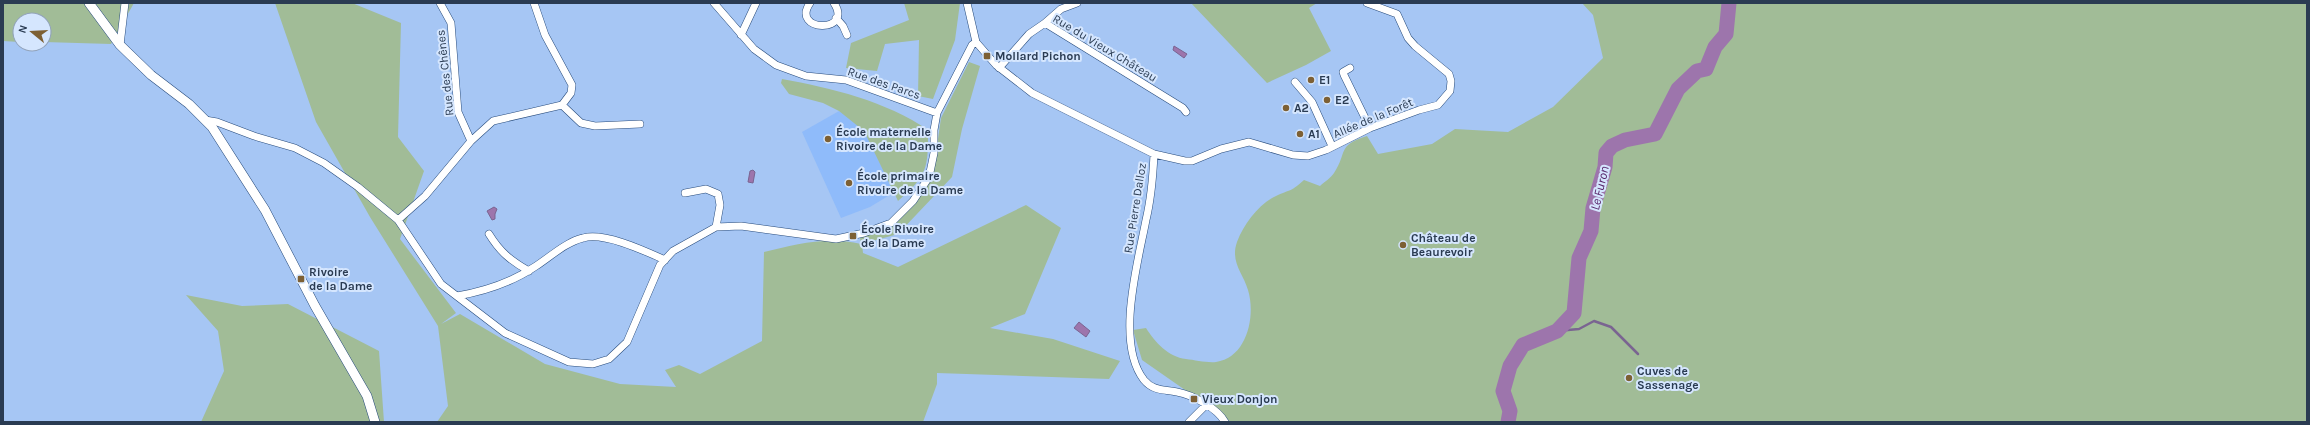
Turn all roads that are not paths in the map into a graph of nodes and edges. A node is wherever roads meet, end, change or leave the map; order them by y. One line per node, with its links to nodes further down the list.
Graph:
1 (89, 3): 17 (main road)
2 (125, 3): 17 (street)
3 (440, 3): 27 (street, Rue des Chênes)
4 (534, 3): 21 (street)
5 (714, 3): 14 (street, Rue des Parcs)
6 (756, 3): 14 (street)
7 (810, 3): 12 (street)
8 (834, 3): 12 (street)
9 (967, 3): 16 (street)
10 (1076, 3): 13 (street)
11 (1367, 3): 26 (street, Allée de la Forêt)
12 (836, 18): 15 (street)
13 (1045, 23): 18 (street, Rue du Vieux Château); 22 (street, Rue du Vieux Château)
14 (741, 35): 23 (street, Rue des Parcs)
15 (847, 35)
16 (976, 42): 18 (street, Rue Pierre Dalloz); 23 (street)
17 (120, 45): 24 (main road)
18 (999, 68): 29 (street, Rue Pierre Dalloz)
19 (1350, 68): 26 (street)
20 (1295, 82): 28 (street)
21 (562, 106): 25 (street); 27 (street)
22 (1186, 112)
23 (937, 113): 32 (street)
24 (206, 120): 31 (street); 38 (main road)
25 (640, 124)
26 (1370, 128): 28 (street, Allée de la Forêt)
27 (471, 140): 31 (street)
28 (1332, 146): 29 (street, Allée de la Forêt)
29 (1154, 154): 37 (street, Rue Pierre Dalloz)
30 (685, 193): 32 (street)
31 (398, 220): 36 (street)
32 (716, 227): 34 (street)
33 (489, 234): 35 (street)
34 (665, 260): 35 (street); 36 (street)
35 (529, 271): 36 (street)
36 (457, 296)
37 (1206, 405): 39 (street); 40 (street, Rue Pierre Dalloz)
38 (375, 422)
39 (1189, 422)
40 (1225, 422)

